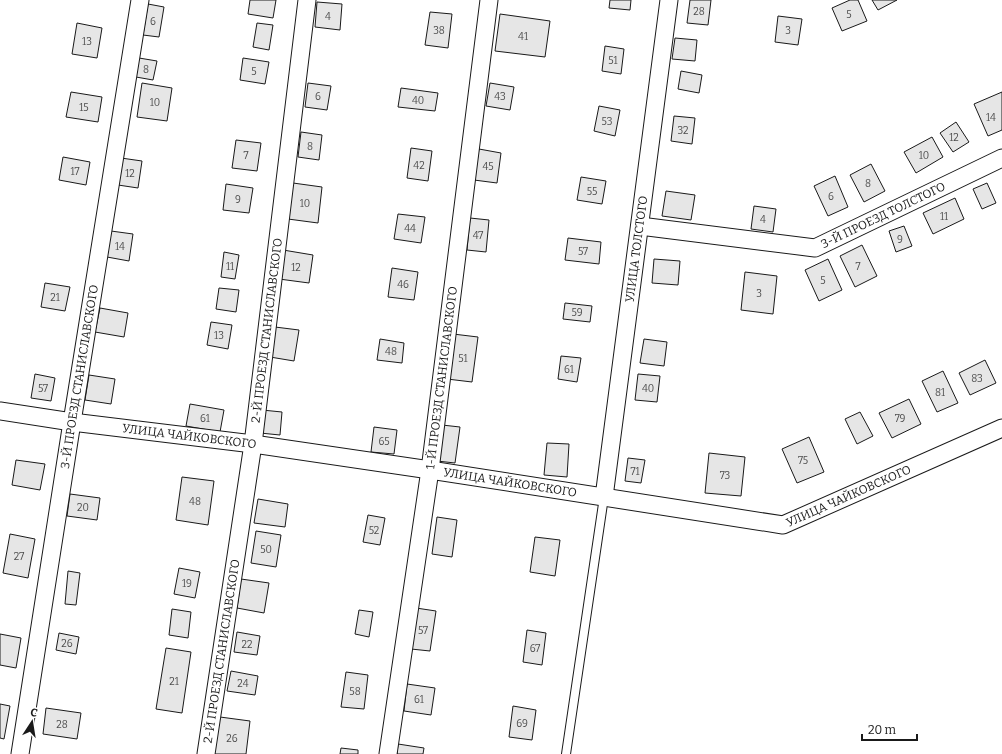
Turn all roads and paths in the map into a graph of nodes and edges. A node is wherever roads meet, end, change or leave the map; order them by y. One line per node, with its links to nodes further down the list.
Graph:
1 (140, 0): 8 (street, 3-Й ПРОЕЗД СТАНИСЛАВСКОГО)
2 (307, 0): 10 (street, 2-Й ПРОЕЗД СТАНИСЛАВСКОГО)
3 (489, 0): 11 (street, 1-Й ПРОЕЗД СТАНИСЛАВСКОГО)
4 (669, 0): 6 (street, УЛИЦА ТОЛСТОГО)
5 (1002, 158): 6 (street, 3-Й ПРОЕЗД ТОЛСТОГО)
6 (640, 226): 12 (street, УЛИЦА ТОЛСТОГО)
7 (0, 411): 8 (street, УЛИЦА ЧАЙКОВСКОГО)
8 (72, 422): 10 (street, УЛИЦА ЧАЙКОВСКОГО); 13 (street, 3-Й ПРОЕЗД СТАНИСЛАВСКОГО)
9 (1002, 428): 12 (street, УЛИЦА ЧАЙКОВСКОГО)
10 (252, 444): 11 (street, УЛИЦА ЧАЙКОВСКОГО); 14 (street, 2-Й ПРОЕЗД СТАНИСЛАВСКОГО)
11 (430, 470): 12 (street, УЛИЦА ЧАЙКОВСКОГО); 15 (street, 1-Й ПРОЕЗД СТАНИСЛАВСКОГО)
12 (604, 497): 16 (lane)
13 (20, 754)
14 (206, 754)
15 (388, 754)
16 (566, 754)

